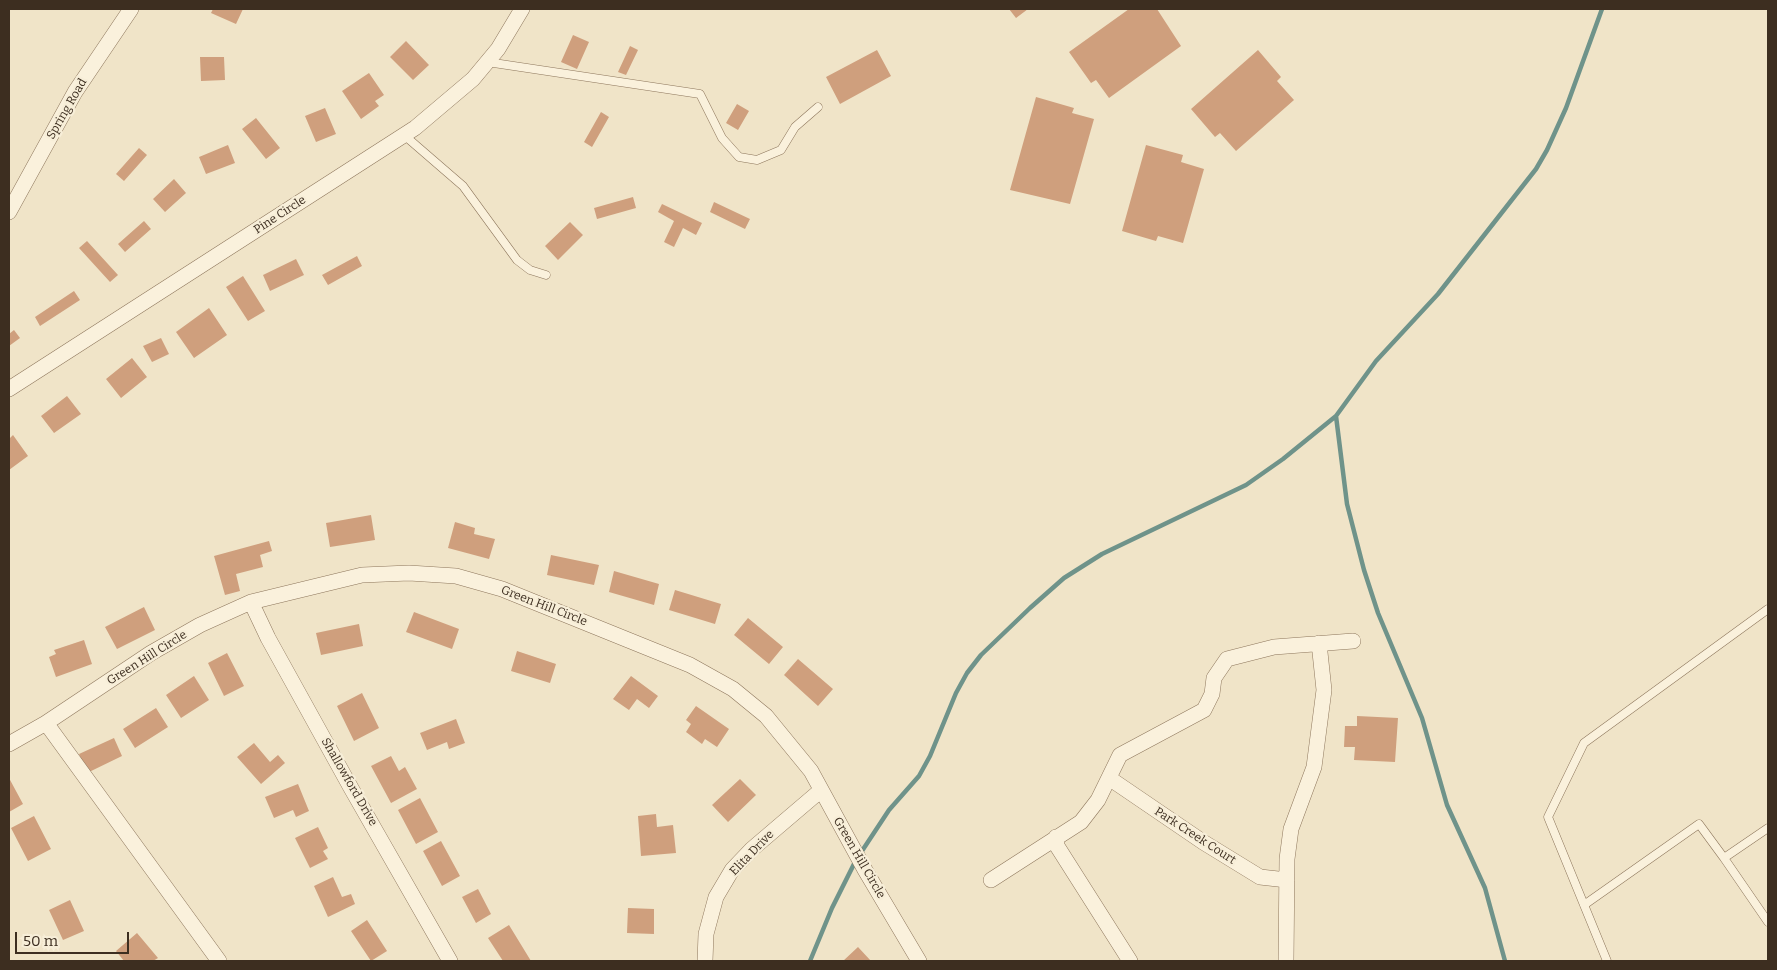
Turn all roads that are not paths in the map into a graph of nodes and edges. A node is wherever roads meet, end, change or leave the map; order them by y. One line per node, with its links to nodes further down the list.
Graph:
1 (522, 9): 3 (street, Pine Circle)
2 (130, 10): 6 (street, Spring Road)
3 (487, 62): 4 (lane); 5 (street, Pine Circle)
4 (818, 107)
5 (404, 135): 7 (lane); 8 (street, Pine Circle)
6 (9, 212)
7 (546, 275)
8 (9, 389)
9 (251, 602): 13 (street, Green Hill Circle); 16 (street, Green Hill Circle); 25 (street, Shallowford Drive)
10 (1768, 609): 22 (lane)
11 (1353, 641): 12 (street)
12 (1319, 643): 15 (street); 21 (street)
13 (46, 723): 14 (street, Green Hill Circle); 24 (street)
14 (9, 744)
15 (1108, 778): 18 (street); 21 (street, Park Creek Court)
16 (820, 792): 26 (street, Elita Drive); 27 (street, Green Hill Circle)
17 (1768, 828): 19 (lane)
18 (1056, 836): 20 (street); 28 (street)
19 (1724, 858): 22 (lane); 23 (lane)
20 (991, 880)
21 (1287, 880): 29 (street)
22 (1584, 905): 30 (lane)
23 (1768, 922)
24 (219, 961)
25 (450, 961)
26 (705, 961)
27 (919, 961)
28 (1130, 961)
29 (1286, 961)
30 (1607, 961)

